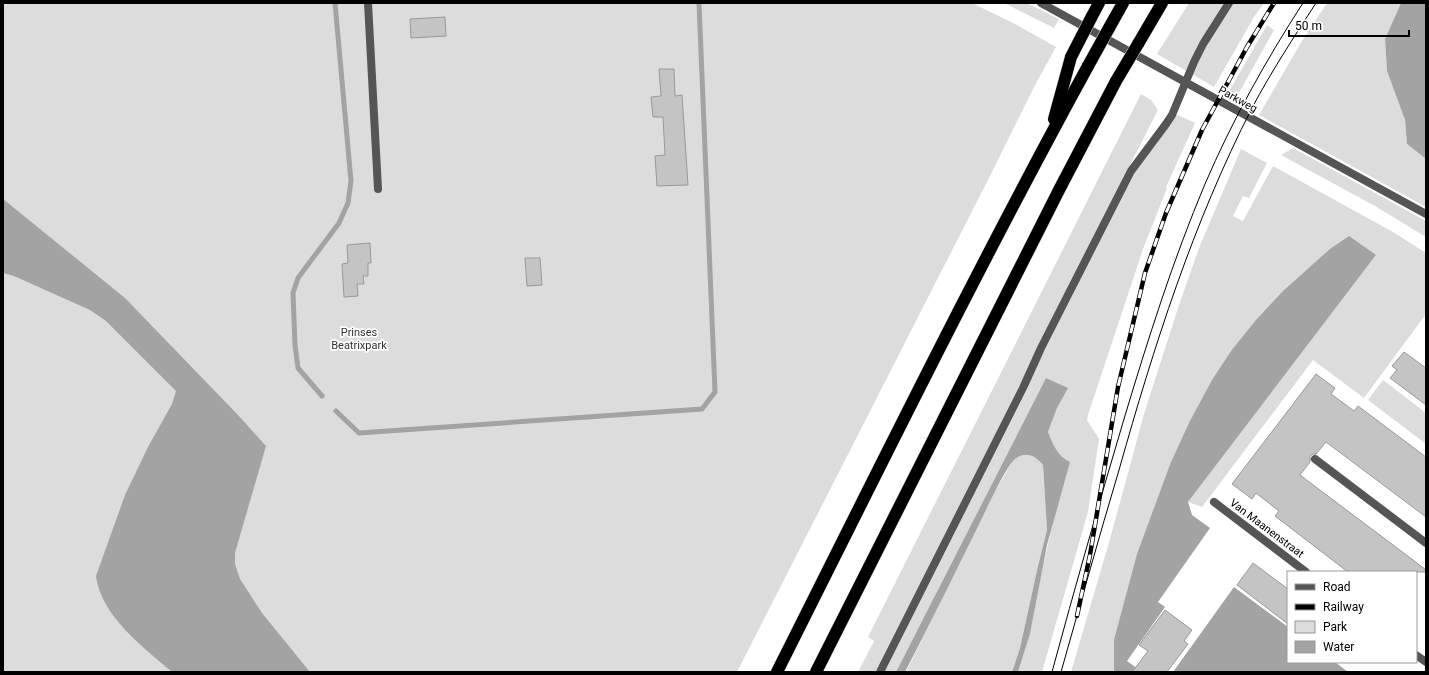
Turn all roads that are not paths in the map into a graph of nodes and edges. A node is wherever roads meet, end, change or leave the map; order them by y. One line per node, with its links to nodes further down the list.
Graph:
1 (368, 3): 9 (street)
2 (1041, 3): 7 (street, Parkweg)
3 (1099, 3): 8 (highway, bridge)
4 (1123, 3): 8 (highway, bridge)
5 (1162, 3): 18 (highway, bridge)
6 (1230, 3): 7 (street)
7 (1185, 82): 10 (street, Parkweg); 19 (street)
8 (1049, 137): 17 (highway)
9 (378, 189)
10 (1426, 214)
11 (1315, 459): 13 (street)
12 (1214, 502): 14 (street, Van Maanenstraat)
13 (1426, 543)
14 (1305, 571)
15 (1417, 656): 16 (street)
16 (1426, 662)
17 (777, 672)
18 (816, 672)
19 (880, 672)

